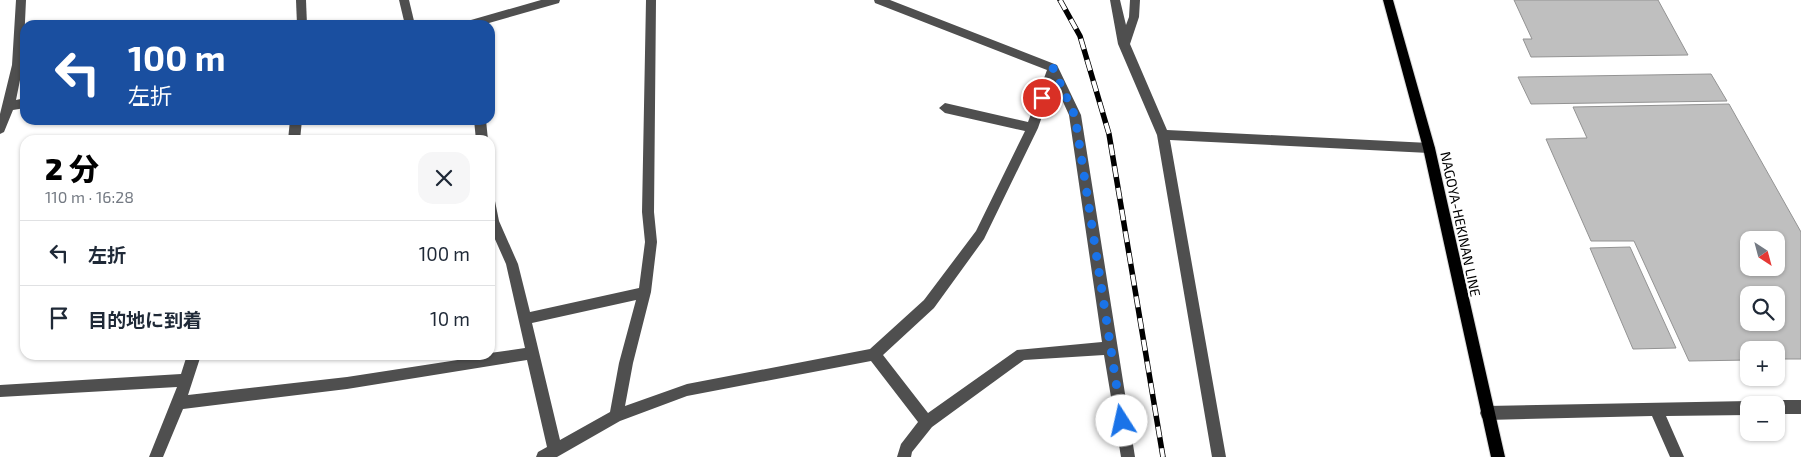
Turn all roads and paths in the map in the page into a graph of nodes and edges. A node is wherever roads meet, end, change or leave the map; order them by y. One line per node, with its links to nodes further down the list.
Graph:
1 (21, 0): 10 (street)
2 (301, 0): 11 (street)
3 (404, 0): 12 (street)
4 (555, 0): 13 (street)
5 (651, 0): 25 (street)
6 (879, 0): 16 (street)
7 (1115, 0): 14 (street)
8 (1134, 0): 14 (street)
9 (1388, 0): 23 (main road, NAGOYA-HEKINAN LINE)
10 (21, 20)
11 (302, 20)
12 (409, 20)
13 (486, 20)
14 (1124, 44): 22 (street)
15 (20, 61): 17 (street)
16 (1053, 68): 20 (street); 27 (street)
17 (7, 101): 18 (street); 21 (street)
18 (20, 102)
19 (945, 108): 20 (street)
20 (1032, 128): 29 (street)
21 (0, 129)
22 (1163, 135): 23 (street); 47 (street)
23 (1429, 148): 40 (main road, NAGOYA-HEKINAN LINE)
24 (495, 226): 26 (street)
25 (646, 292): 26 (street); 41 (street)
26 (525, 319): 28 (street)
27 (1110, 348): 42 (street); 46 (street)
28 (532, 353): 30 (street); 43 (street)
29 (874, 354): 41 (street); 42 (street)
30 (495, 359)
31 (192, 360): 33 (street)
32 (489, 360): 35 (street)
33 (186, 380): 34 (street); 35 (street)
34 (0, 391)
35 (179, 403): 44 (street)
36 (1785, 407): 37 (street)
37 (1801, 407)
38 (1740, 408): 39 (street)
39 (1656, 410): 40 (street); 49 (street)
40 (1487, 413): 48 (main road, NAGOYA-HEKINAN LINE)
41 (616, 416): 43 (street)
42 (927, 422): 45 (street)
43 (549, 454)
44 (156, 457)
45 (904, 457)
46 (1128, 457)
47 (1219, 457)
48 (1498, 457)
49 (1677, 457)

